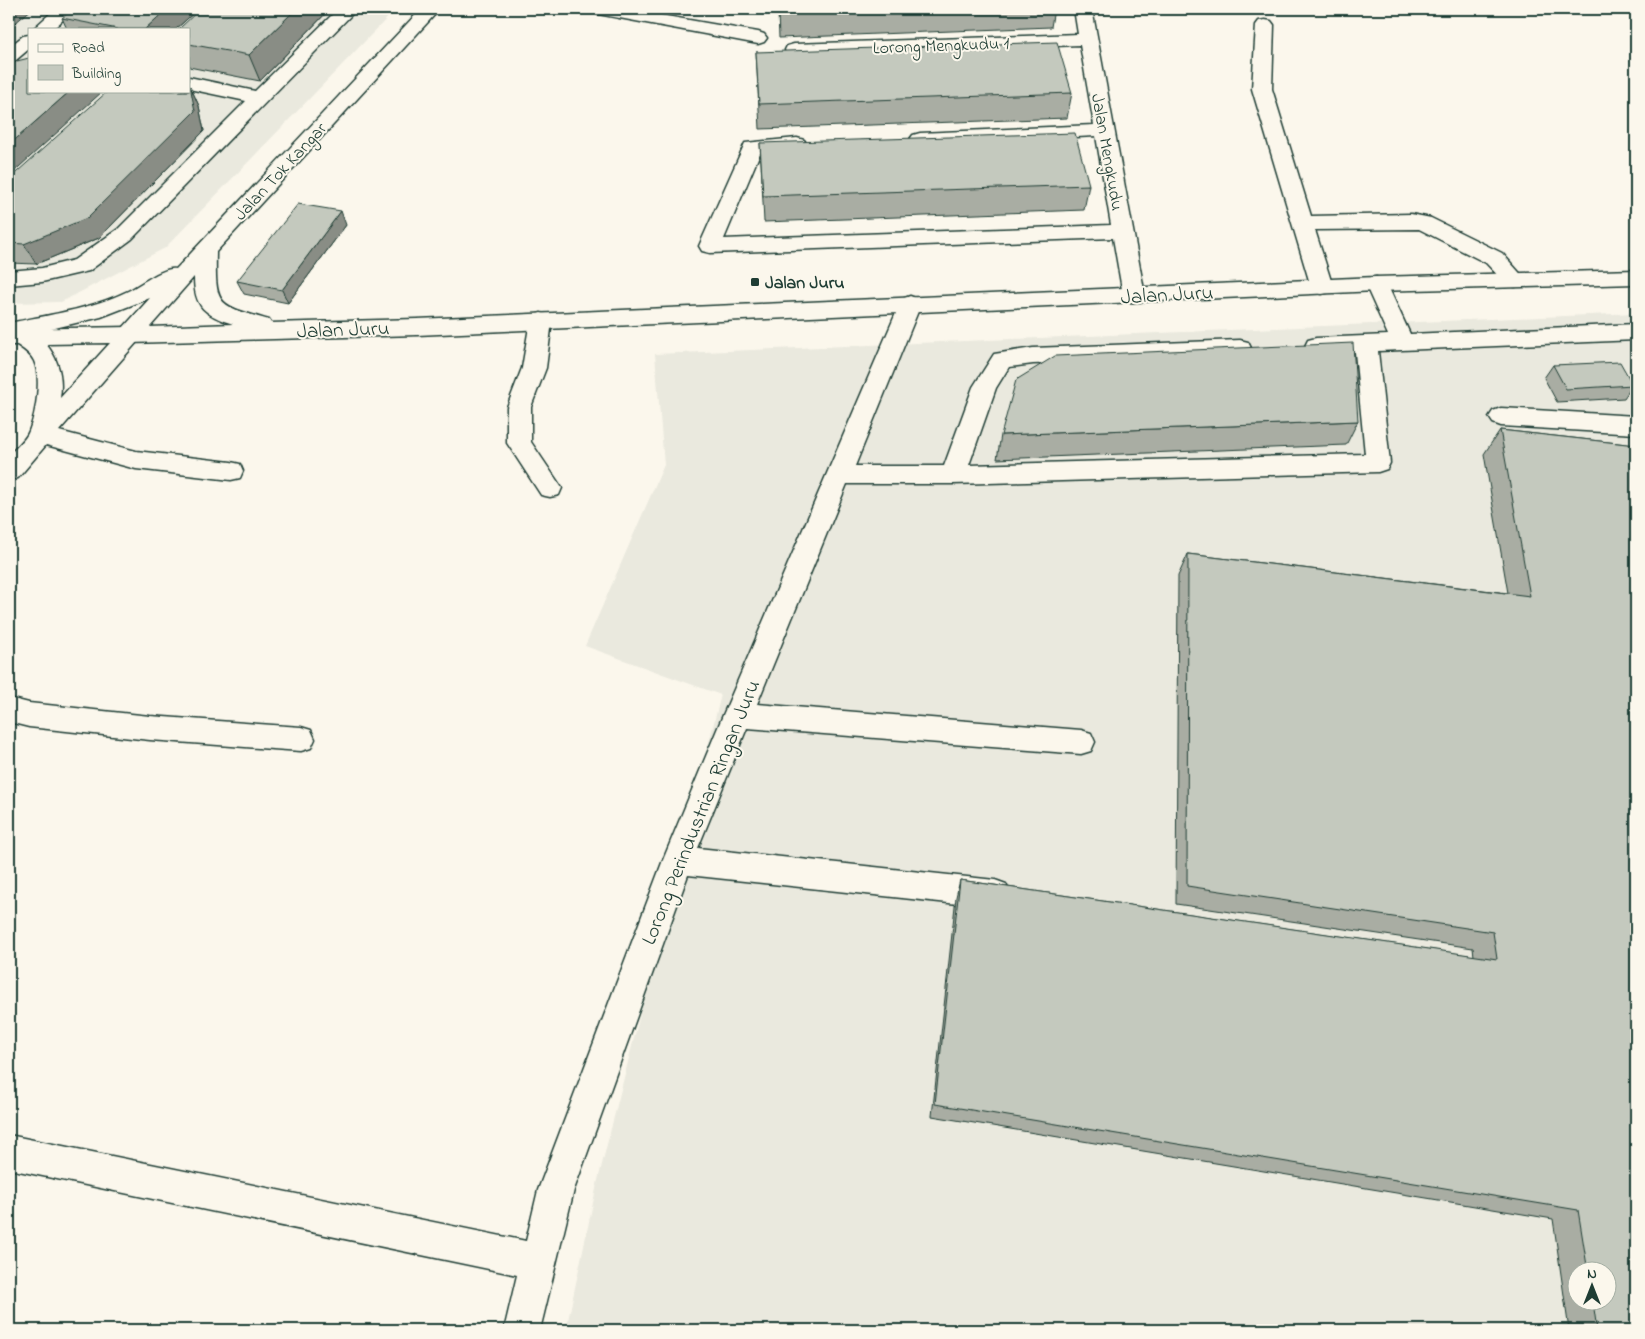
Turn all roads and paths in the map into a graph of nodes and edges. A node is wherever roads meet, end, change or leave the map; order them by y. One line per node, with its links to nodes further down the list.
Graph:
1 (66, 9): 7 (street)
2 (348, 9): 12 (street)
3 (431, 9): 18 (street, Jalan Tok Kangar)
4 (598, 9): 8 (street)
5 (1083, 9): 9 (street, Jalan Mengkudu)
6 (1265, 25): 16 (street)
7 (43, 28)
8 (758, 38)
9 (1088, 39): 10 (street, Lorong Mengkudu 1); 13 (street, Jalan Mengkudu)
10 (794, 50)
11 (190, 83): 12 (street)
12 (259, 98): 20 (street)
13 (1104, 130): 14 (street); 17 (street, Jalan Mengkudu)
14 (899, 140)
15 (820, 143): 17 (street)
16 (1304, 223): 21 (street); 23 (street)
17 (1122, 231): 24 (street, Jalan Mengkudu)
18 (205, 250): 27 (street); 29 (street); 30 (street, Jalan Tok Kangar)
19 (1636, 277): 21 (street, Jalan Juru)
20 (9, 278)
21 (1515, 280): 22 (street, Jalan Juru)
22 (1376, 284): 23 (street, Jalan Juru); 31 (street)
23 (1322, 287): 24 (street, Jalan Juru)
24 (1134, 295): 25 (street, Jalan Juru)
25 (910, 304): 26 (street, Jalan Juru); 41 (street, Lorong Perindustrian Ringan Juru)
26 (541, 321): 27 (street, Jalan Juru); 42 (street)
27 (284, 332): 30 (street, Jalan Juru)
28 (1636, 332): 31 (street)
29 (13, 335): 30 (street, Jalan Juru); 37 (street)
30 (130, 335): 37 (street, Jalan Tok Kangar)
31 (1402, 342): 32 (street)
32 (1366, 344): 33 (street); 40 (street)
33 (1297, 346)
34 (1258, 348): 40 (street)
35 (1501, 417): 36 (street)
36 (1636, 425)
37 (40, 435): 38 (street, Jalan Tok Kangar); 39 (street)
38 (9, 471)
39 (231, 471)
40 (953, 475): 41 (street)
41 (840, 476): 44 (street, Lorong Perindustrian Ringan Juru)
42 (550, 488)
43 (9, 710): 45 (street)
44 (737, 715): 46 (street); 47 (street, Lorong Perindustrian Ringan Juru)
45 (301, 739)
46 (1081, 742)
47 (678, 860): 48 (street); 50 (street, Lorong Perindustrian Ringan Juru)
48 (1021, 897)
49 (9, 1152): 50 (street)
50 (539, 1262): 51 (street, Lorong Perindustrian Ringan Juru)
51 (522, 1330)

